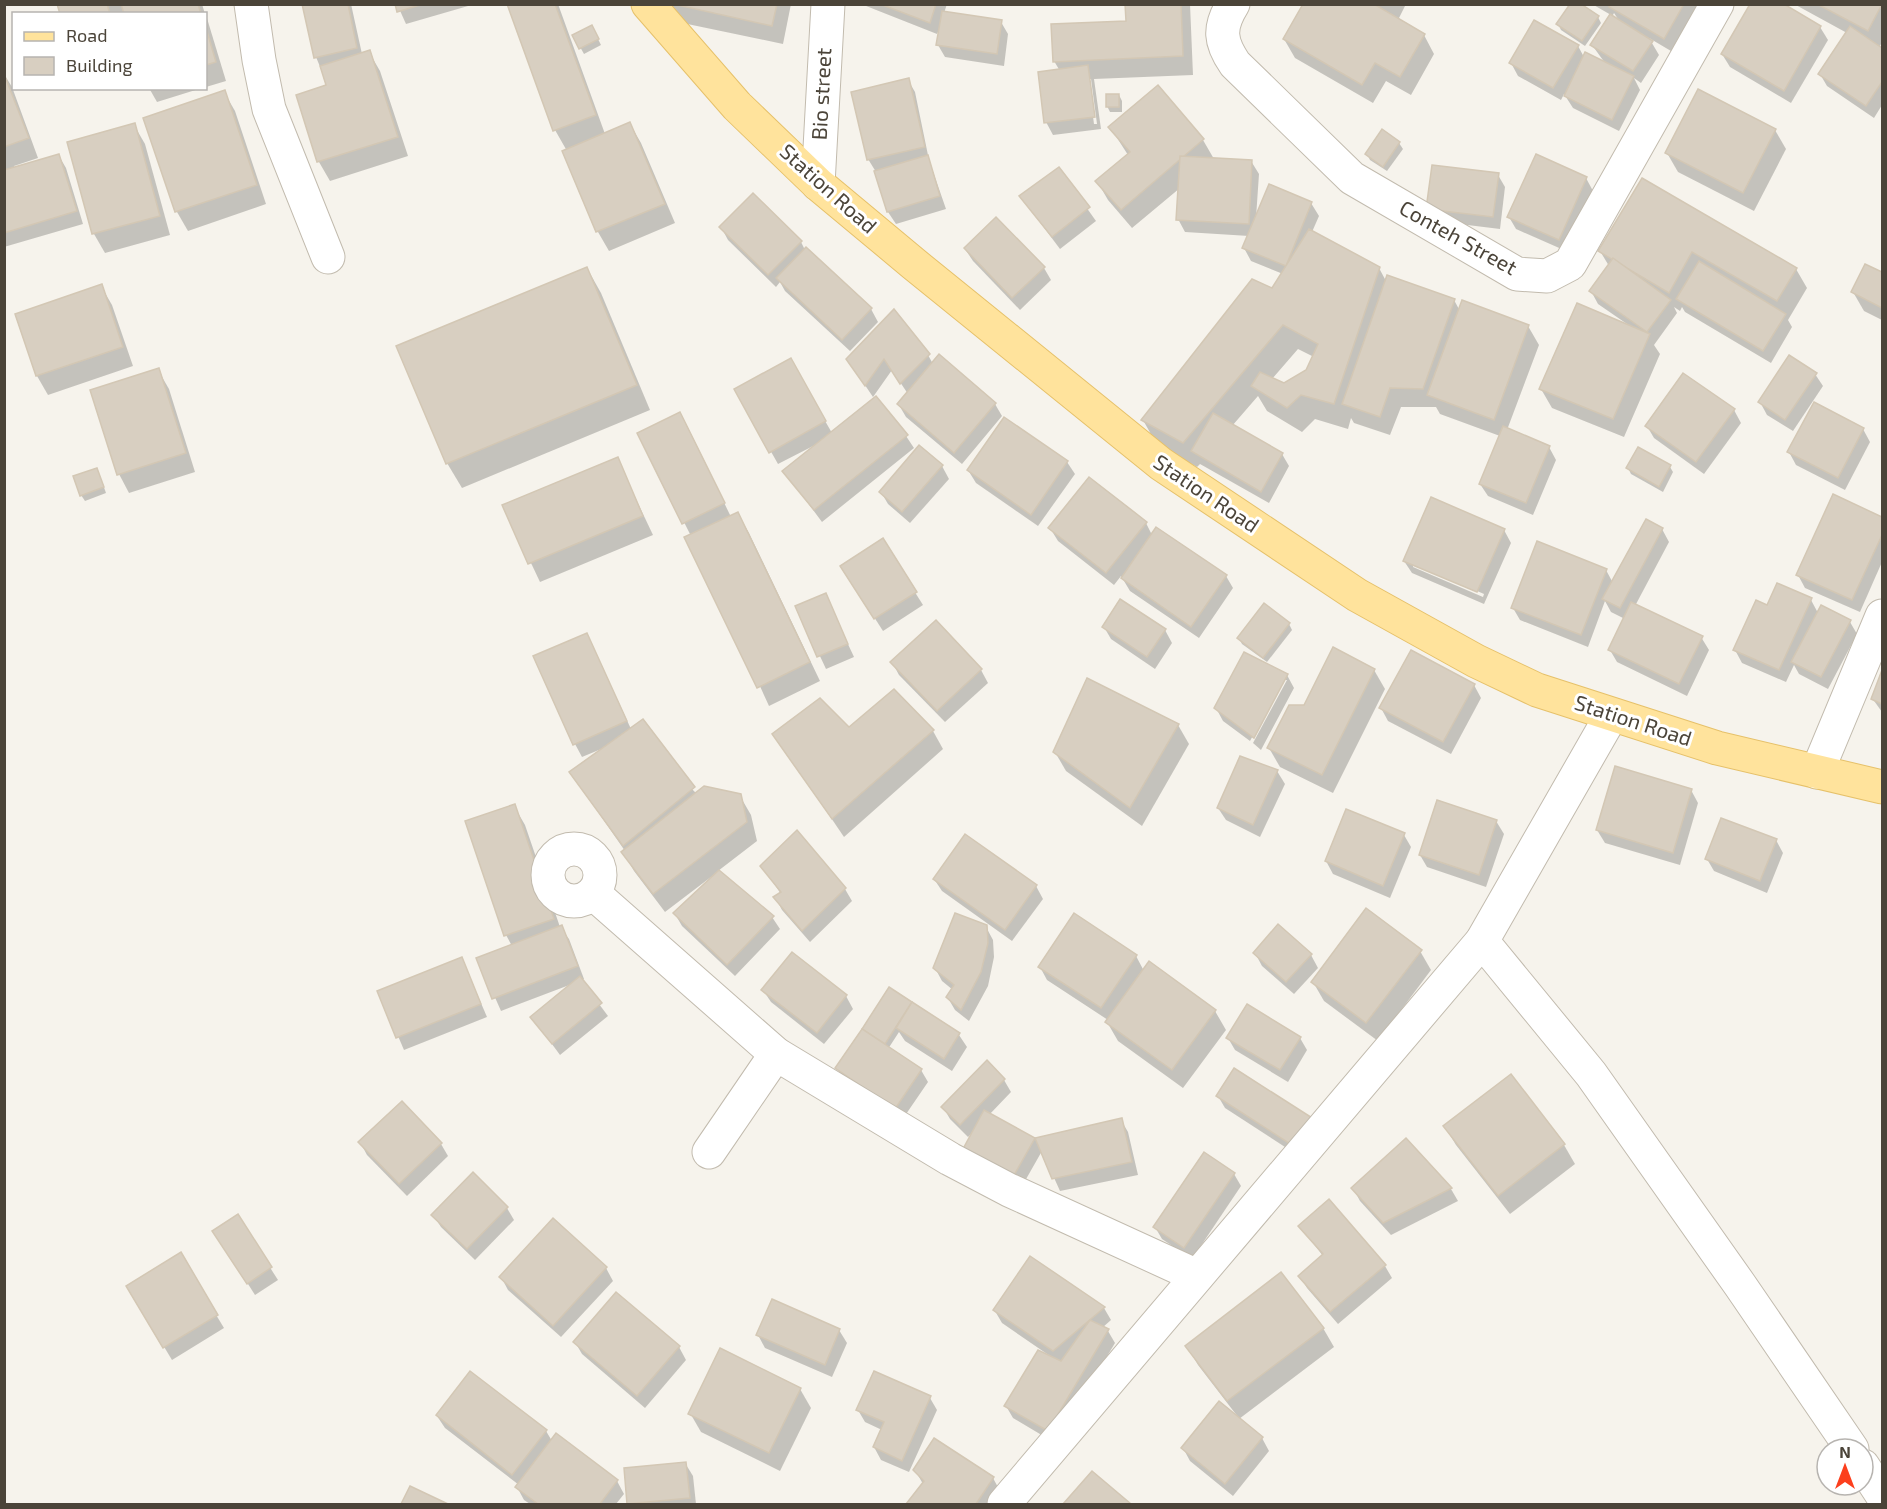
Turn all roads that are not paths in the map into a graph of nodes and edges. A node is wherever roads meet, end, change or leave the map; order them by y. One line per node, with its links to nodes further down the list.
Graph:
1 (251, 4): 7 (street)
2 (648, 4): 6 (main road, Station Road)
3 (828, 4): 6 (street, Bio street)
4 (1233, 4): 5 (street, Conteh Street)
5 (1717, 4)
6 (818, 184): 9 (main road, Station Road)
7 (328, 257)
8 (1882, 616): 10 (street)
9 (1611, 716): 10 (main road, Station Road); 13 (street)
10 (1817, 772): 11 (main road, Station Road)
11 (1882, 787)
12 (593, 893): 14 (street)
13 (1482, 941): 16 (street); 17 (street)
14 (776, 1054): 15 (street); 16 (street)
15 (709, 1152)
16 (1197, 1276): 18 (street)
17 (1843, 1437)
18 (1004, 1504)

